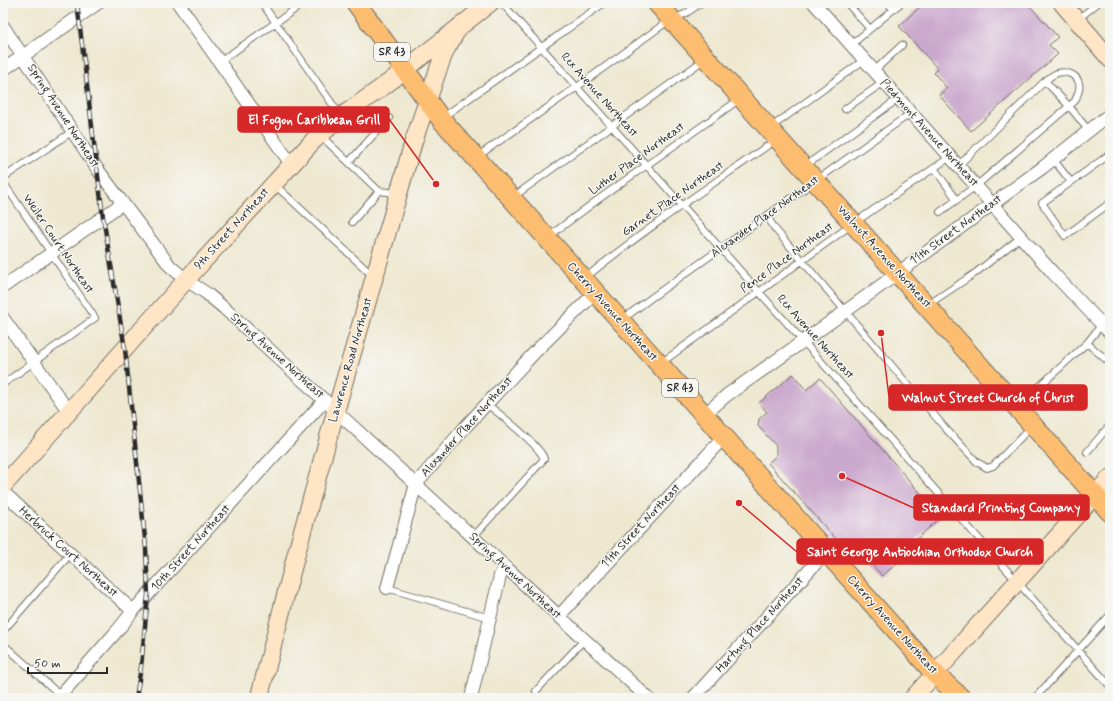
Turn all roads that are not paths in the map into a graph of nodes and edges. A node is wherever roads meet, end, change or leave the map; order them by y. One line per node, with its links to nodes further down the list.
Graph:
1 (98, 3): 27 (street)
2 (178, 3): 31 (street)
3 (262, 3): 20 (lane)
4 (304, 3): 20 (lane)
5 (356, 3): 33 (main road, Cherry Avenue Northeast / SR 43)
6 (490, 3): 22 (street, 9th Street Northeast)
7 (502, 3): 26 (lane, Rex Avenue Northeast)
8 (604, 3): 26 (lane)
9 (657, 3): 18 (main road, Walnut Avenue Northeast)
10 (701, 3): 18 (lane)
11 (814, 3): 24 (street, Piedmont Avenue Northeast)
12 (847, 3): 23 (lane)
13 (888, 3): 17 (lane)
14 (901, 3): 17 (lane)
15 (1062, 3): 19 (street)
16 (1098, 3): 19 (lane)
17 (894, 9): 23 (lane)
18 (671, 19): 28 (main road, Walnut Avenue Northeast); 37 (lane)
19 (1077, 20): 29 (street)
20 (276, 22): 31 (lane); 45 (lane)
21 (3, 26): 27 (street, Spring Avenue Northeast)
22 (459, 27): 33 (street, 9th Street Northeast); 40 (street, Lawrence Road Northeast)
23 (870, 29): 24 (lane)
24 (851, 45): 30 (street, Piedmont Avenue Northeast)
25 (902, 45): 34 (lane)
26 (542, 48): 37 (lane, Rex Avenue Northeast); 47 (lane)
27 (24, 56): 32 (street); 49 (street, Spring Avenue Northeast)
28 (706, 58): 38 (main road, Walnut Avenue Northeast); 48 (lane)
29 (1110, 59)
30 (864, 60): 34 (street, Piedmont Avenue Northeast); 51 (lane, Garnet Place Northeast)
31 (219, 62): 58 (street)
32 (3, 70)
33 (404, 70): 40 (main road, Cherry Avenue Northeast / SR 43); 45 (street, 9th Street Northeast)
34 (874, 71): 36 (street, Piedmont Avenue Northeast)
35 (1045, 81): 41 (lane); 41 (lane, Pence Place Northeast); 56 (lane, Pence Place Northeast)
36 (884, 82): 39 (street, Piedmont Avenue Northeast); 42 (lane)
37 (578, 87): 48 (lane, Rex Avenue Northeast); 54 (lane)
38 (742, 98): 51 (main road, Walnut Avenue Northeast); 59 (lane, Luther Place Northeast)
39 (898, 99): 43 (street, Piedmont Avenue Northeast); 61 (lane)
40 (427, 101): 47 (main road, Cherry Avenue Northeast / SR 43); 68 (street, Lawrence Road Northeast)
41 (1069, 106): 50 (lane); 66 (lane)
42 (845, 109)
43 (911, 113): 56 (street, Piedmont Avenue Northeast); 61 (lane, Alexander Place Northeast)
44 (1110, 114): 50 (street, 11th Street Northeast)
45 (342, 116): 52 (street, 9th Street Northeast)
46 (389, 118): 57 (lane)
47 (440, 119): 54 (main road, Cherry Avenue Northeast / SR 43)
48 (612, 126): 59 (lane, Rex Avenue Northeast); 69 (lane)
49 (73, 131): 62 (lane); 71 (street, Spring Avenue Northeast)
50 (1089, 131): 55 (street, 11th Street Northeast)
51 (774, 134): 61 (main road, Walnut Avenue Northeast); 74 (lane, Garnet Place Northeast)
52 (319, 135): 57 (lane); 58 (street, 9th Street Northeast)
53 (1110, 154): 64 (lane)
54 (475, 158): 69 (main road, Cherry Avenue Northeast / SR 43)
55 (1053, 159): 64 (lane); 73 (street, 11th Street Northeast)
56 (954, 161): 60 (lane, Pence Place Northeast); 66 (street, Piedmont Avenue Northeast)
57 (348, 162): 67 (lane)
58 (291, 164): 65 (street, 9th Street Northeast)
59 (647, 165): 74 (lane, Rex Avenue Northeast); 80 (lane, Luther Place Northeast)
60 (934, 168): 70 (lane); 78 (lane, Pence Place Northeast)
61 (810, 174): 76 (lane, Alexander Place Northeast); 78 (main road, Walnut Avenue Northeast)
62 (3, 178)
63 (3, 182): 82 (lane, Weiler Court Northeast)
64 (1071, 182): 72 (lane)
65 (273, 183): 85 (lane); 86 (street, 9th Street Northeast)
66 (976, 186): 70 (lane); 73 (street, Piedmont Avenue Northeast)
67 (379, 191): 68 (lane); 77 (lane)
68 (399, 193): 85 (street, Lawrence Road Northeast)
69 (511, 198): 80 (main road, Cherry Avenue Northeast / SR 43)
70 (957, 200): 75 (lane)
71 (123, 203): 82 (street); 86 (street, Spring Avenue Northeast)
72 (1110, 203)
73 (992, 204): 79 (street, Piedmont Avenue Northeast); 84 (street, 11th Street Northeast)
74 (683, 205): 81 (lane, Rex Avenue Northeast); 87 (lane, Garnet Place Northeast)
75 (940, 212)
76 (767, 216): 81 (lane, Alexander Place Northeast); 83 (lane)
77 (352, 222)
78 (854, 223): 83 (lane, Pence Place Northeast); 84 (main road, Walnut Avenue Northeast)
79 (1021, 237): 90 (lane); 94 (street, Piedmont Avenue Northeast)
80 (547, 239): 87 (main road, Cherry Avenue Northeast / SR 43)
81 (722, 248): 89 (lane, Rex Avenue Northeast); 93 (lane, Alexander Place Northeast)
82 (52, 253): 88 (street); 97 (lane, Weiler Court Northeast)
83 (803, 261): 89 (lane, Pence Place Northeast); 91 (lane)
84 (897, 272): 90 (main road, Walnut Avenue Northeast); 91 (street, 11th Street Northeast)
85 (375, 277): 102 (street, Lawrence Road Northeast)
86 (186, 280): 102 (street, Spring Avenue Northeast); 104 (street, 9th Street Northeast)
87 (589, 286): 93 (main road, Cherry Avenue Northeast / SR 43); 101 (street, Alexander Place Northeast)
88 (3, 287)
89 (759, 291): 95 (lane, Rex Avenue Northeast); 99 (lane, Pence Place Northeast)
90 (927, 305): 103 (main road, Walnut Avenue Northeast)
91 (846, 311): 95 (street, 11th Street Northeast); 106 (lane)
92 (3, 318): 97 (street)
93 (620, 321): 99 (main road, Cherry Avenue Northeast / SR 43)
94 (1108, 325): 96 (lane)
95 (803, 340): 105 (street, 11th Street Northeast); 120 (lane, Rex Avenue Northeast)
96 (1087, 343): 98 (lane); 103 (lane)
97 (34, 362): 100 (lane); 104 (street)
98 (1110, 363)
99 (659, 364): 105 (main road, Cherry Avenue Northeast / SR 43)
100 (3, 384)
101 (487, 404): 111 (street, Alexander Place Northeast); 116 (lane)
102 (330, 405): 111 (street, Spring Avenue Northeast); 122 (street, 10th Street Northeast); 134 (street, Lawrence Road Northeast)
103 (1017, 407): 106 (main road, Walnut Avenue Northeast)
104 (69, 412): 112 (street, 9th Street Northeast)
105 (704, 415): 108 (main road, Cherry Avenue Northeast / SR 43)
106 (1033, 425): 114 (main road, Walnut Avenue Northeast)
107 (1110, 426): 109 (lane)
108 (724, 437): 117 (main road, Cherry Avenue Northeast / SR 43); 124 (street, 11th Street Northeast)
109 (1087, 452)
110 (1110, 478): 114 (street)
111 (416, 484): 116 (street, Spring Avenue Northeast); 121 (street, Alexander Place Northeast)
112 (3, 486)
113 (3, 492): 118 (street, Herbruck Court Northeast)
114 (1094, 495): 115 (main road, Walnut Avenue Northeast); 120 (street)
115 (1110, 512)
116 (473, 537): 119 (street, Spring Avenue Northeast)
117 (826, 552): 130 (main road, Cherry Avenue Northeast / SR 43); 137 (street, Hartung Place Northeast)
118 (71, 553): 122 (street, Herbruck Court Northeast); 126 (lane)
119 (505, 567): 124 (street, Spring Avenue Northeast); 125 (street)
120 (1017, 581): 129 (lane, Rex Avenue Northeast); 130 (street)
121 (387, 588): 125 (lane)
122 (133, 611): 133 (street, 10th Street Northeast)
123 (1110, 615): 129 (lane)
124 (559, 616): 127 (street, Spring Avenue Northeast)
125 (490, 618): 135 (street)
126 (3, 631)
127 (584, 640): 132 (lane); 136 (street, Spring Avenue Northeast)
128 (3, 644): 133 (lane)
129 (1078, 649): 131 (lane, Rex Avenue Northeast); 140 (lane)
130 (935, 674): 138 (street); 139 (main road, Cherry Avenue Northeast / SR 43)
131 (1110, 686)
132 (536, 691)
133 (59, 697)
134 (259, 698)
135 (471, 698)
136 (648, 698)
137 (693, 698)
138 (913, 698)
139 (961, 698)
140 (1034, 698)

